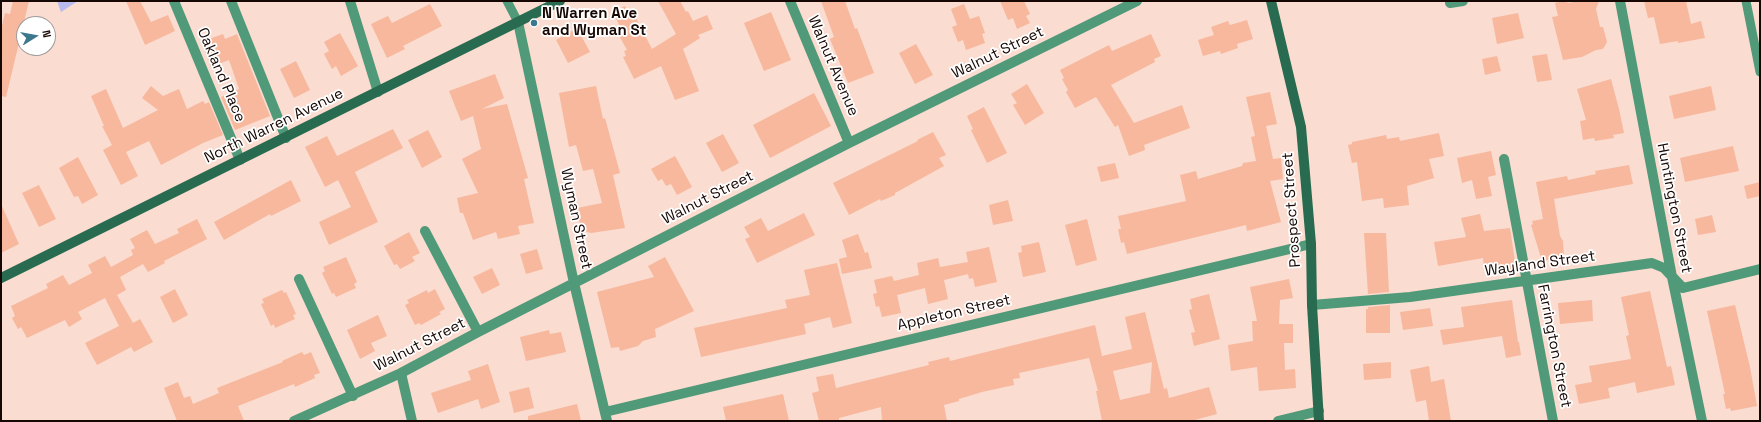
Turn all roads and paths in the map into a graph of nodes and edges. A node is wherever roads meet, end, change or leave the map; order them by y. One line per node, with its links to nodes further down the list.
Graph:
1 (174, 1): 19 (street, Oakland Place)
2 (231, 1): 16 (street)
3 (350, 1): 15 (street)
4 (507, 1): 13 (lane)
5 (560, 1): 13 (street, North Warren Avenue)
6 (790, 1): 17 (street, Walnut Avenue)
7 (1137, 1): 17 (street, Walnut Street)
8 (1271, 1): 21 (street, Prospect Street)
9 (1463, 1): 12 (street)
10 (1620, 1): 23 (street, Huntington Street)
11 (1746, 1): 14 (lane)
12 (1450, 3)
13 (518, 22): 15 (street, North Warren Avenue); 27 (street, Wyman Street)
14 (1760, 72)
15 (378, 92): 16 (street, North Warren Avenue)
16 (286, 138): 19 (street, North Warren Avenue)
17 (849, 143): 27 (street, Walnut Street)
18 (1504, 159): 26 (street, Farrington Street)
19 (240, 160): 24 (street, North Warren Avenue)
20 (425, 231): 29 (street)
21 (1311, 244): 28 (street, Prospect Street); 32 (street, Appleton Street)
22 (1760, 269): 23 (street, Wayland Street)
23 (1672, 277): 26 (street, Wayland Street); 38 (street, Huntington Street)
24 (1, 278)
25 (299, 279): 31 (street)
26 (1527, 280): 28 (street, Wayland Street); 37 (street, Farrington Street)
27 (574, 283): 29 (street, Walnut Street); 32 (street, Wyman Street)
28 (1312, 305): 33 (street, Prospect Street)
29 (478, 332): 30 (street, Walnut Street)
30 (401, 373): 31 (street, Walnut Street); 35 (street)
31 (353, 396): 34 (street, Walnut Street)
32 (606, 416)
33 (1319, 416): 36 (street)
34 (294, 421)
35 (412, 421)
36 (1278, 421)
37 (1553, 421)
38 (1702, 421)

